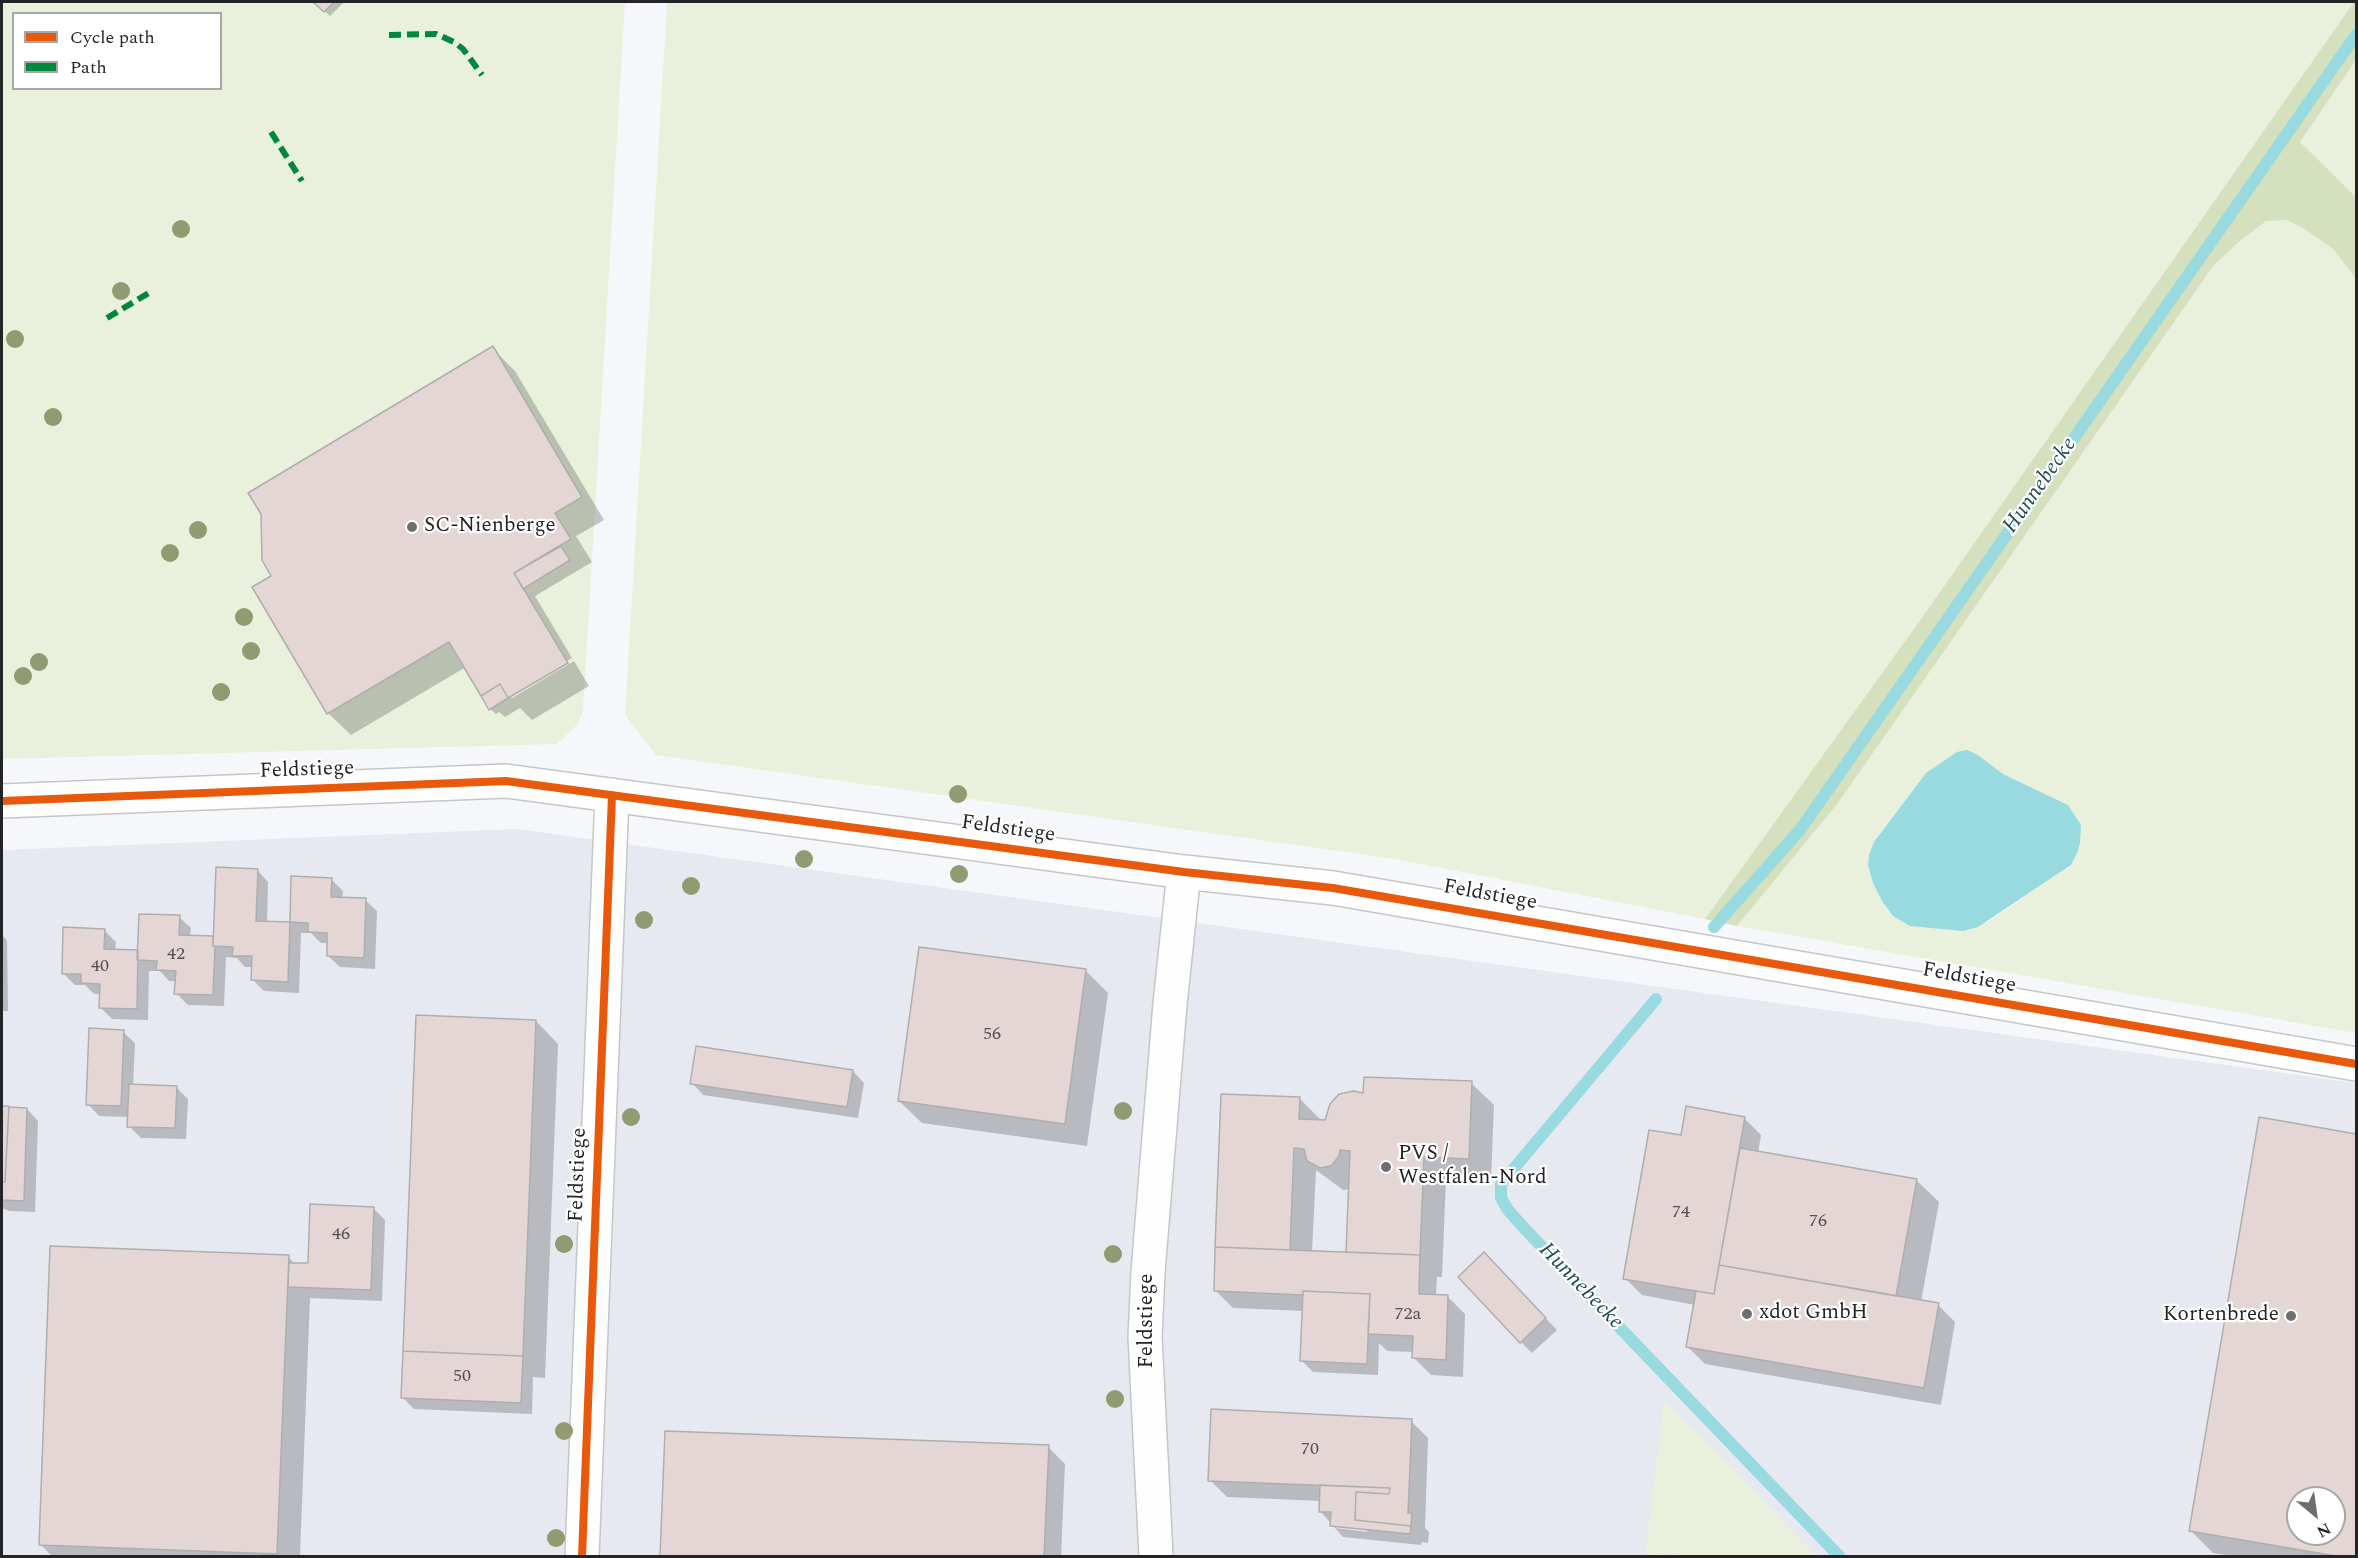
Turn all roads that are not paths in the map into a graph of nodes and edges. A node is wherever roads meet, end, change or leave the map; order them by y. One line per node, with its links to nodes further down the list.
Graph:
1 (612, 795): 2 (street, Feldstiege); 3 (street, Feldstiege); 5 (street, Feldstiege)
2 (2, 801)
3 (1184, 872): 4 (street, Feldstiege); 6 (street, Feldstiege)
4 (2356, 1064)
5 (582, 1557)
6 (1156, 1557)

